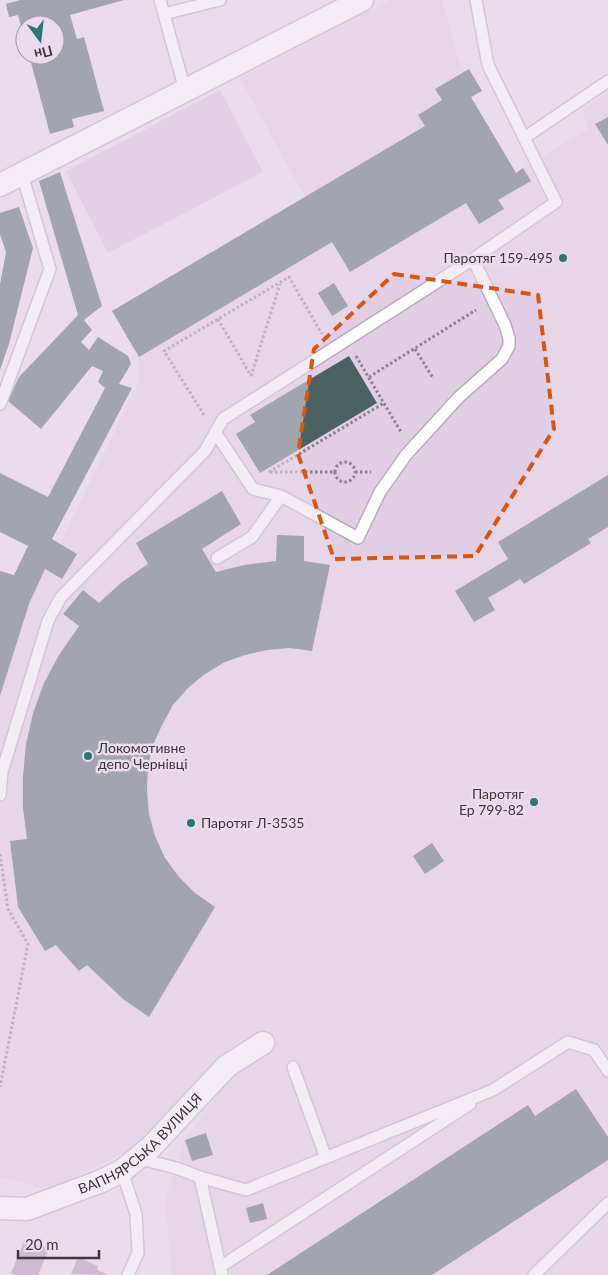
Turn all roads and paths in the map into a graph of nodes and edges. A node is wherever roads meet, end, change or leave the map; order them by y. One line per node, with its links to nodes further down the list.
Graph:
1 (160, 0): 5 (lane)
2 (220, 0): 5 (lane)
3 (362, 0): 7 (street)
4 (476, 0): 8 (lane)
5 (164, 14): 7 (lane)
6 (608, 81): 8 (lane)
7 (185, 90): 9 (street)
8 (524, 138): 11 (lane)
9 (22, 174): 10 (street); 23 (lane)
10 (0, 185)
11 (472, 259): 13 (lane); 15 (lane)
12 (280, 283): 14 (path); 17 (path); 18 (path)
13 (492, 300): 16 (path); 25 (lane)
14 (218, 320): 18 (path); 24 (path)
15 (346, 340): 17 (lane); 19 (path)
16 (415, 348): 19 (path); 20 (path)
17 (332, 350): 21 (lane)
18 (251, 376): 21 (path)
19 (369, 377): 22 (path)
20 (433, 378)
21 (262, 394): 24 (lane)
22 (384, 403): 25 (path); 26 (path)
23 (0, 404)
24 (215, 432): 28 (lane); 31 (lane)
25 (412, 449): 29 (lane)
26 (270, 472): 27 (path); 28 (path)
27 (334, 472): 27 (path)
28 (249, 484): 29 (lane)
29 (281, 496): 30 (lane)
30 (217, 558)
31 (0, 795)
32 (0, 854): 36 (path)
33 (263, 1043): 39 (street, ВАПНЯРСЬКА ВУЛИЦЯ)
34 (293, 1066): 38 (lane)
35 (608, 1071): 37 (lane)
36 (0, 1087)
37 (493, 1090): 38 (lane); 43 (lane)
38 (326, 1158): 40 (lane)
39 (130, 1164): 40 (lane); 42 (street, ВАПНЯРСЬКА ВУЛИЦЯ); 44 (lane)
40 (200, 1177): 43 (lane)
41 (608, 1203): 45 (lane)
42 (0, 1208)
43 (221, 1271)
44 (128, 1275)
45 (534, 1275)

